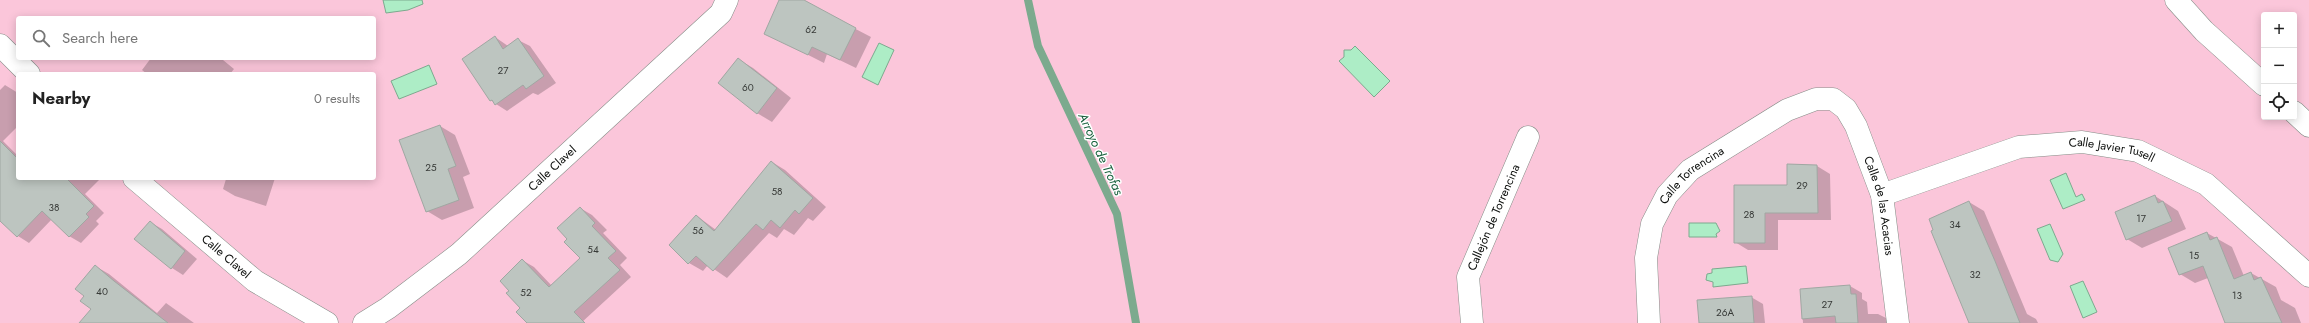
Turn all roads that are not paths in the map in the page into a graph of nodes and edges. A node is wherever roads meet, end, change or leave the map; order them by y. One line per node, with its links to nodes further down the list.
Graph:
1 (727, 0): 14 (street, Calle Clavel)
2 (2176, 0): 5 (street)
3 (0, 45): 4 (street)
4 (27, 72)
5 (2263, 84)
6 (1833, 99): 11 (street, Calle de las Acacias); 16 (street, Calle Torrencina)
7 (2297, 115): 8 (street)
8 (2309, 126)
9 (1528, 137): 15 (street, Callejón de Torrencina)
10 (136, 180): 13 (street, Calle Clavel)
11 (1882, 195): 12 (street, Calle Javier Tusell); 17 (street, Calle de las Acacias)
12 (2309, 276)
13 (327, 323)
14 (364, 323)
15 (1472, 323)
16 (1649, 323)
17 (1898, 323)

